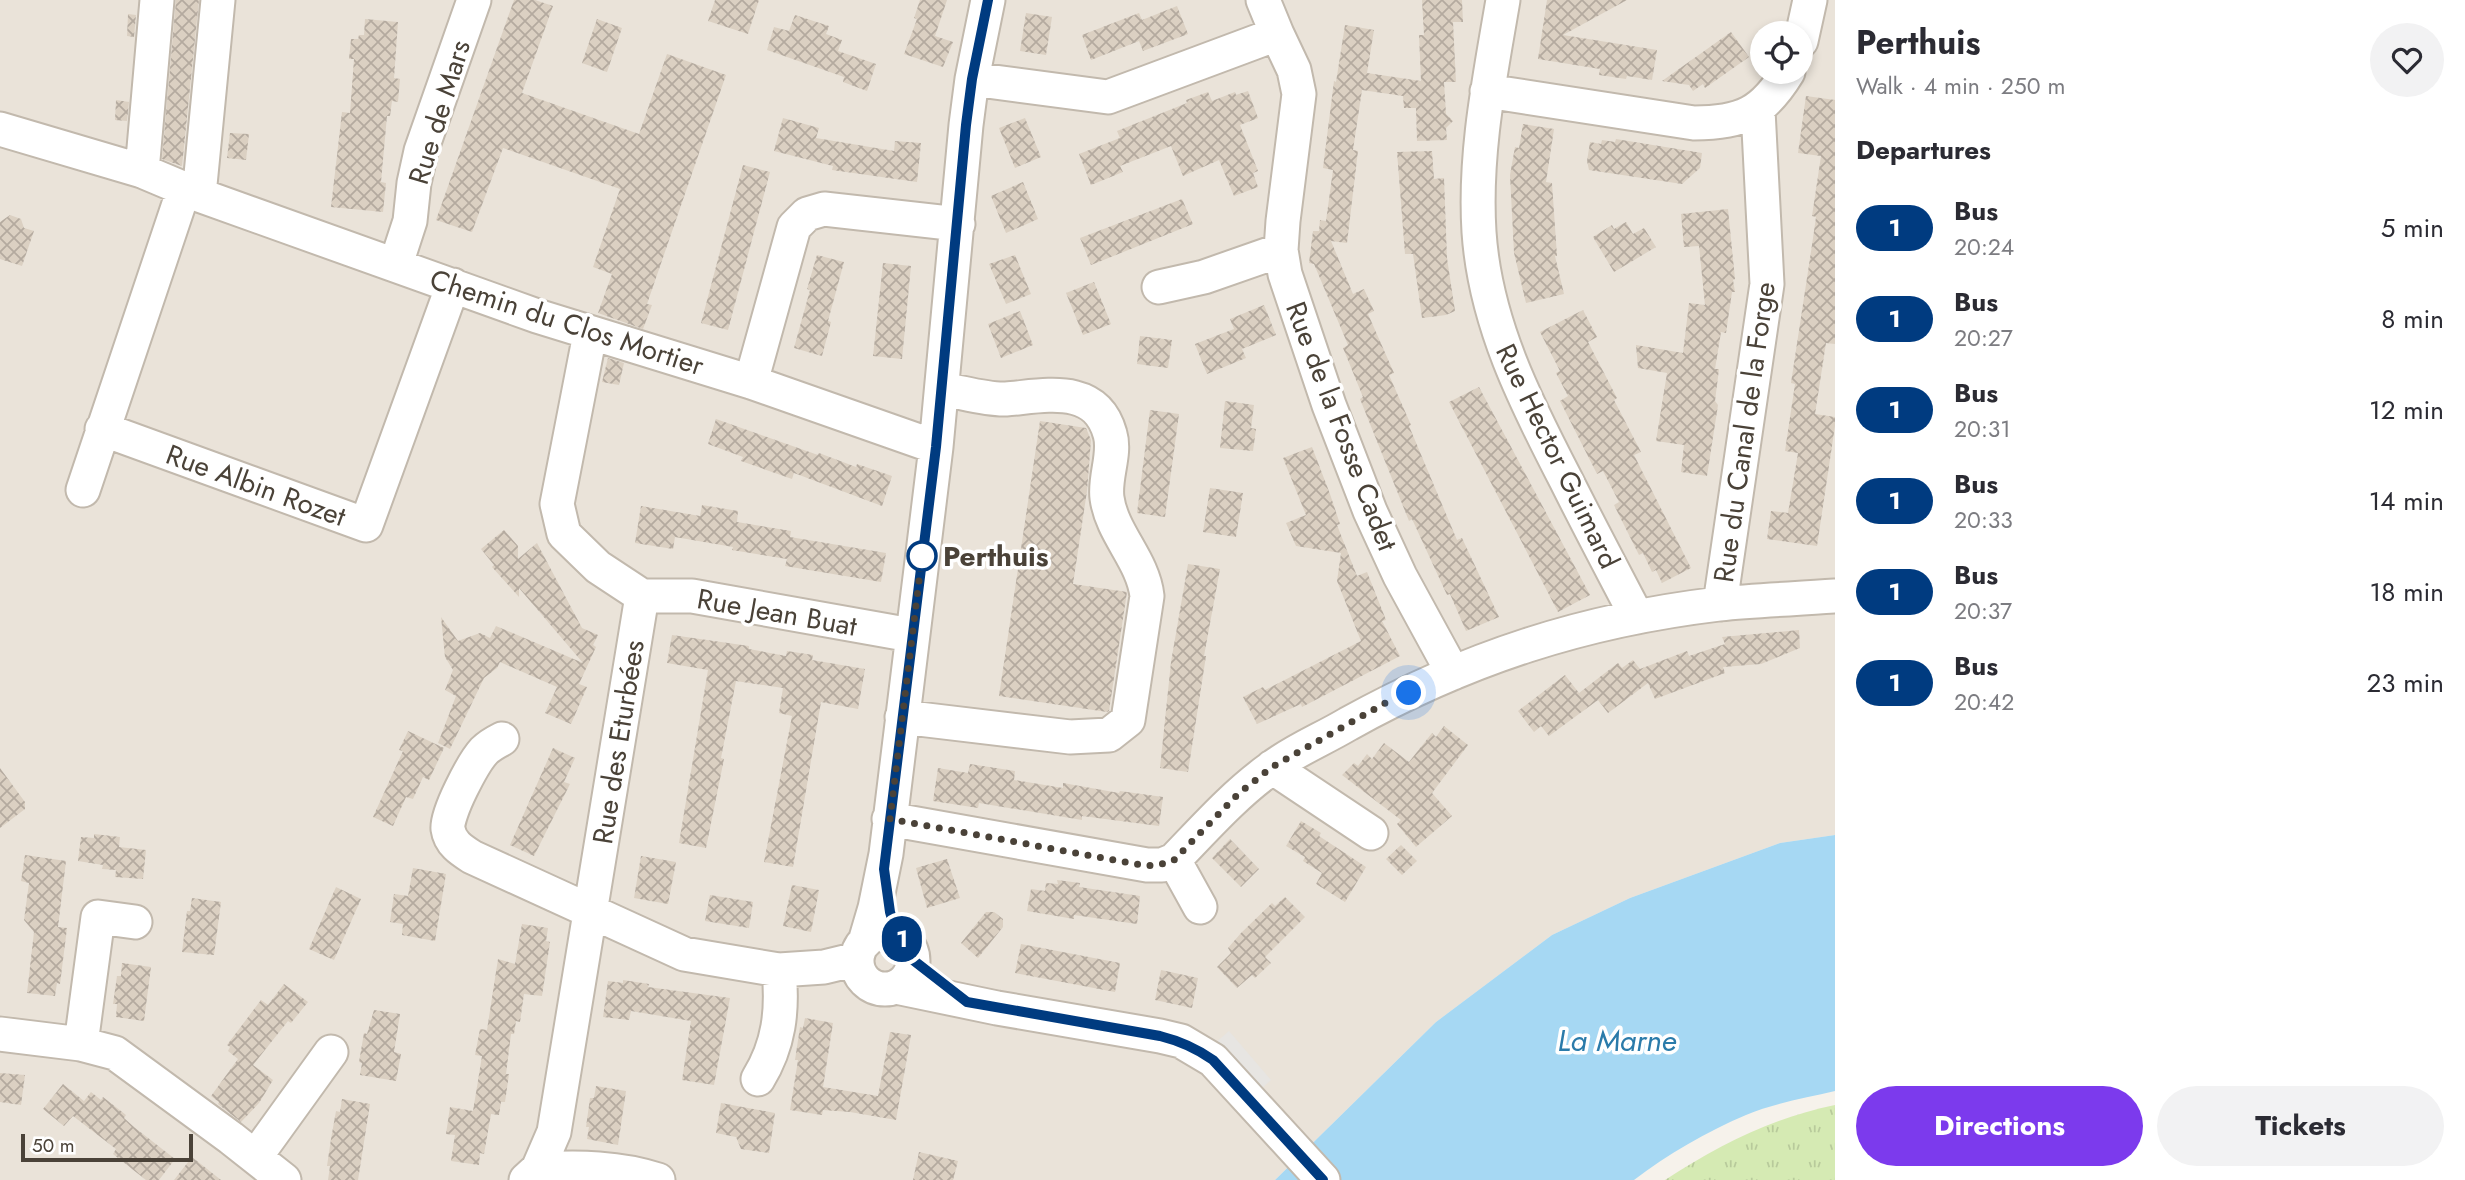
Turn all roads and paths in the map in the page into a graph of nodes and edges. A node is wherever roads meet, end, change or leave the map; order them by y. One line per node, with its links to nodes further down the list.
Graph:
1 (157, 0): 15 (street)
2 (218, 0): 16 (street)
3 (474, 0): 19 (street, Rue de Mars)
4 (988, 0): 10 (street)
5 (1264, 0): 9 (street, Rue de la Fosse Cadet)
6 (1503, 0): 12 (street, Rue Hector Guimard)
7 (1810, 0): 8 (street)
8 (1805, 21)
9 (1278, 34): 10 (street); 18 (street, Rue de la Fosse Cadet)
10 (972, 79): 17 (street)
11 (1780, 84): 13 (street)
12 (1487, 91): 13 (street); 31 (street, Rue Hector Guimard)
13 (1758, 110): 30 (street, Rue du Canal de la Forge)
14 (0, 129): 15 (street, Chemin du Clos Mortier)
15 (142, 171): 16 (street, Chemin du Clos Mortier)
16 (192, 192): 19 (street, Chemin du Clos Mortier); 25 (street)
17 (958, 224): 23 (street); 24 (street)
18 (1281, 250): 21 (street); 33 (street, Rue de la Fosse Cadet)
19 (396, 264): 20 (street, Chemin du Clos Mortier)
20 (453, 285): 22 (street, Chemin du Clos Mortier); 25 (street, Rue Albin Rozet)
21 (1159, 287)
22 (590, 334): 23 (street, Chemin du Clos Mortier); 28 (street)
23 (751, 382): 26 (street, Chemin du Clos Mortier)
24 (942, 389): 26 (street); 34 (street)
25 (103, 429): 27 (street)
26 (936, 447): 32 (street)
27 (83, 490)
28 (642, 596): 32 (street, Rue Jean Buat); 42 (street, Rue des Eturbées)
29 (1835, 596): 30 (street)
30 (1720, 604): 31 (street, Rue du Canal de la Forge)
31 (1637, 617): 33 (street, Rue du Canal de la Forge)
32 (911, 635): 34 (street)
33 (1453, 673): 36 (street, Rue du Canal de la Forge)
34 (902, 717): 37 (street)
35 (502, 739): 42 (street)
36 (1272, 767): 38 (street); 39 (street, Rue du Canal de la Forge)
37 (890, 819): 39 (street); 40 (street)
38 (1371, 833)
39 (1174, 860): 41 (street)
40 (884, 869): 44 (street); 45 (street)
41 (1200, 907)
42 (591, 912): 46 (street); 52 (street, Rue des Eturbées)
43 (135, 922): 48 (street)
44 (861, 950): 45 (street); 45 (street); 46 (street)
45 (897, 968): 46 (street); 55 (street)
46 (779, 970): 50 (street)
47 (0, 1034): 48 (street)
48 (80, 1044): 51 (street)
49 (331, 1052): 51 (street)
50 (758, 1079)
51 (256, 1156): 53 (street)
52 (532, 1175): 54 (street)
53 (284, 1180)
54 (658, 1180)
55 (1322, 1180)

